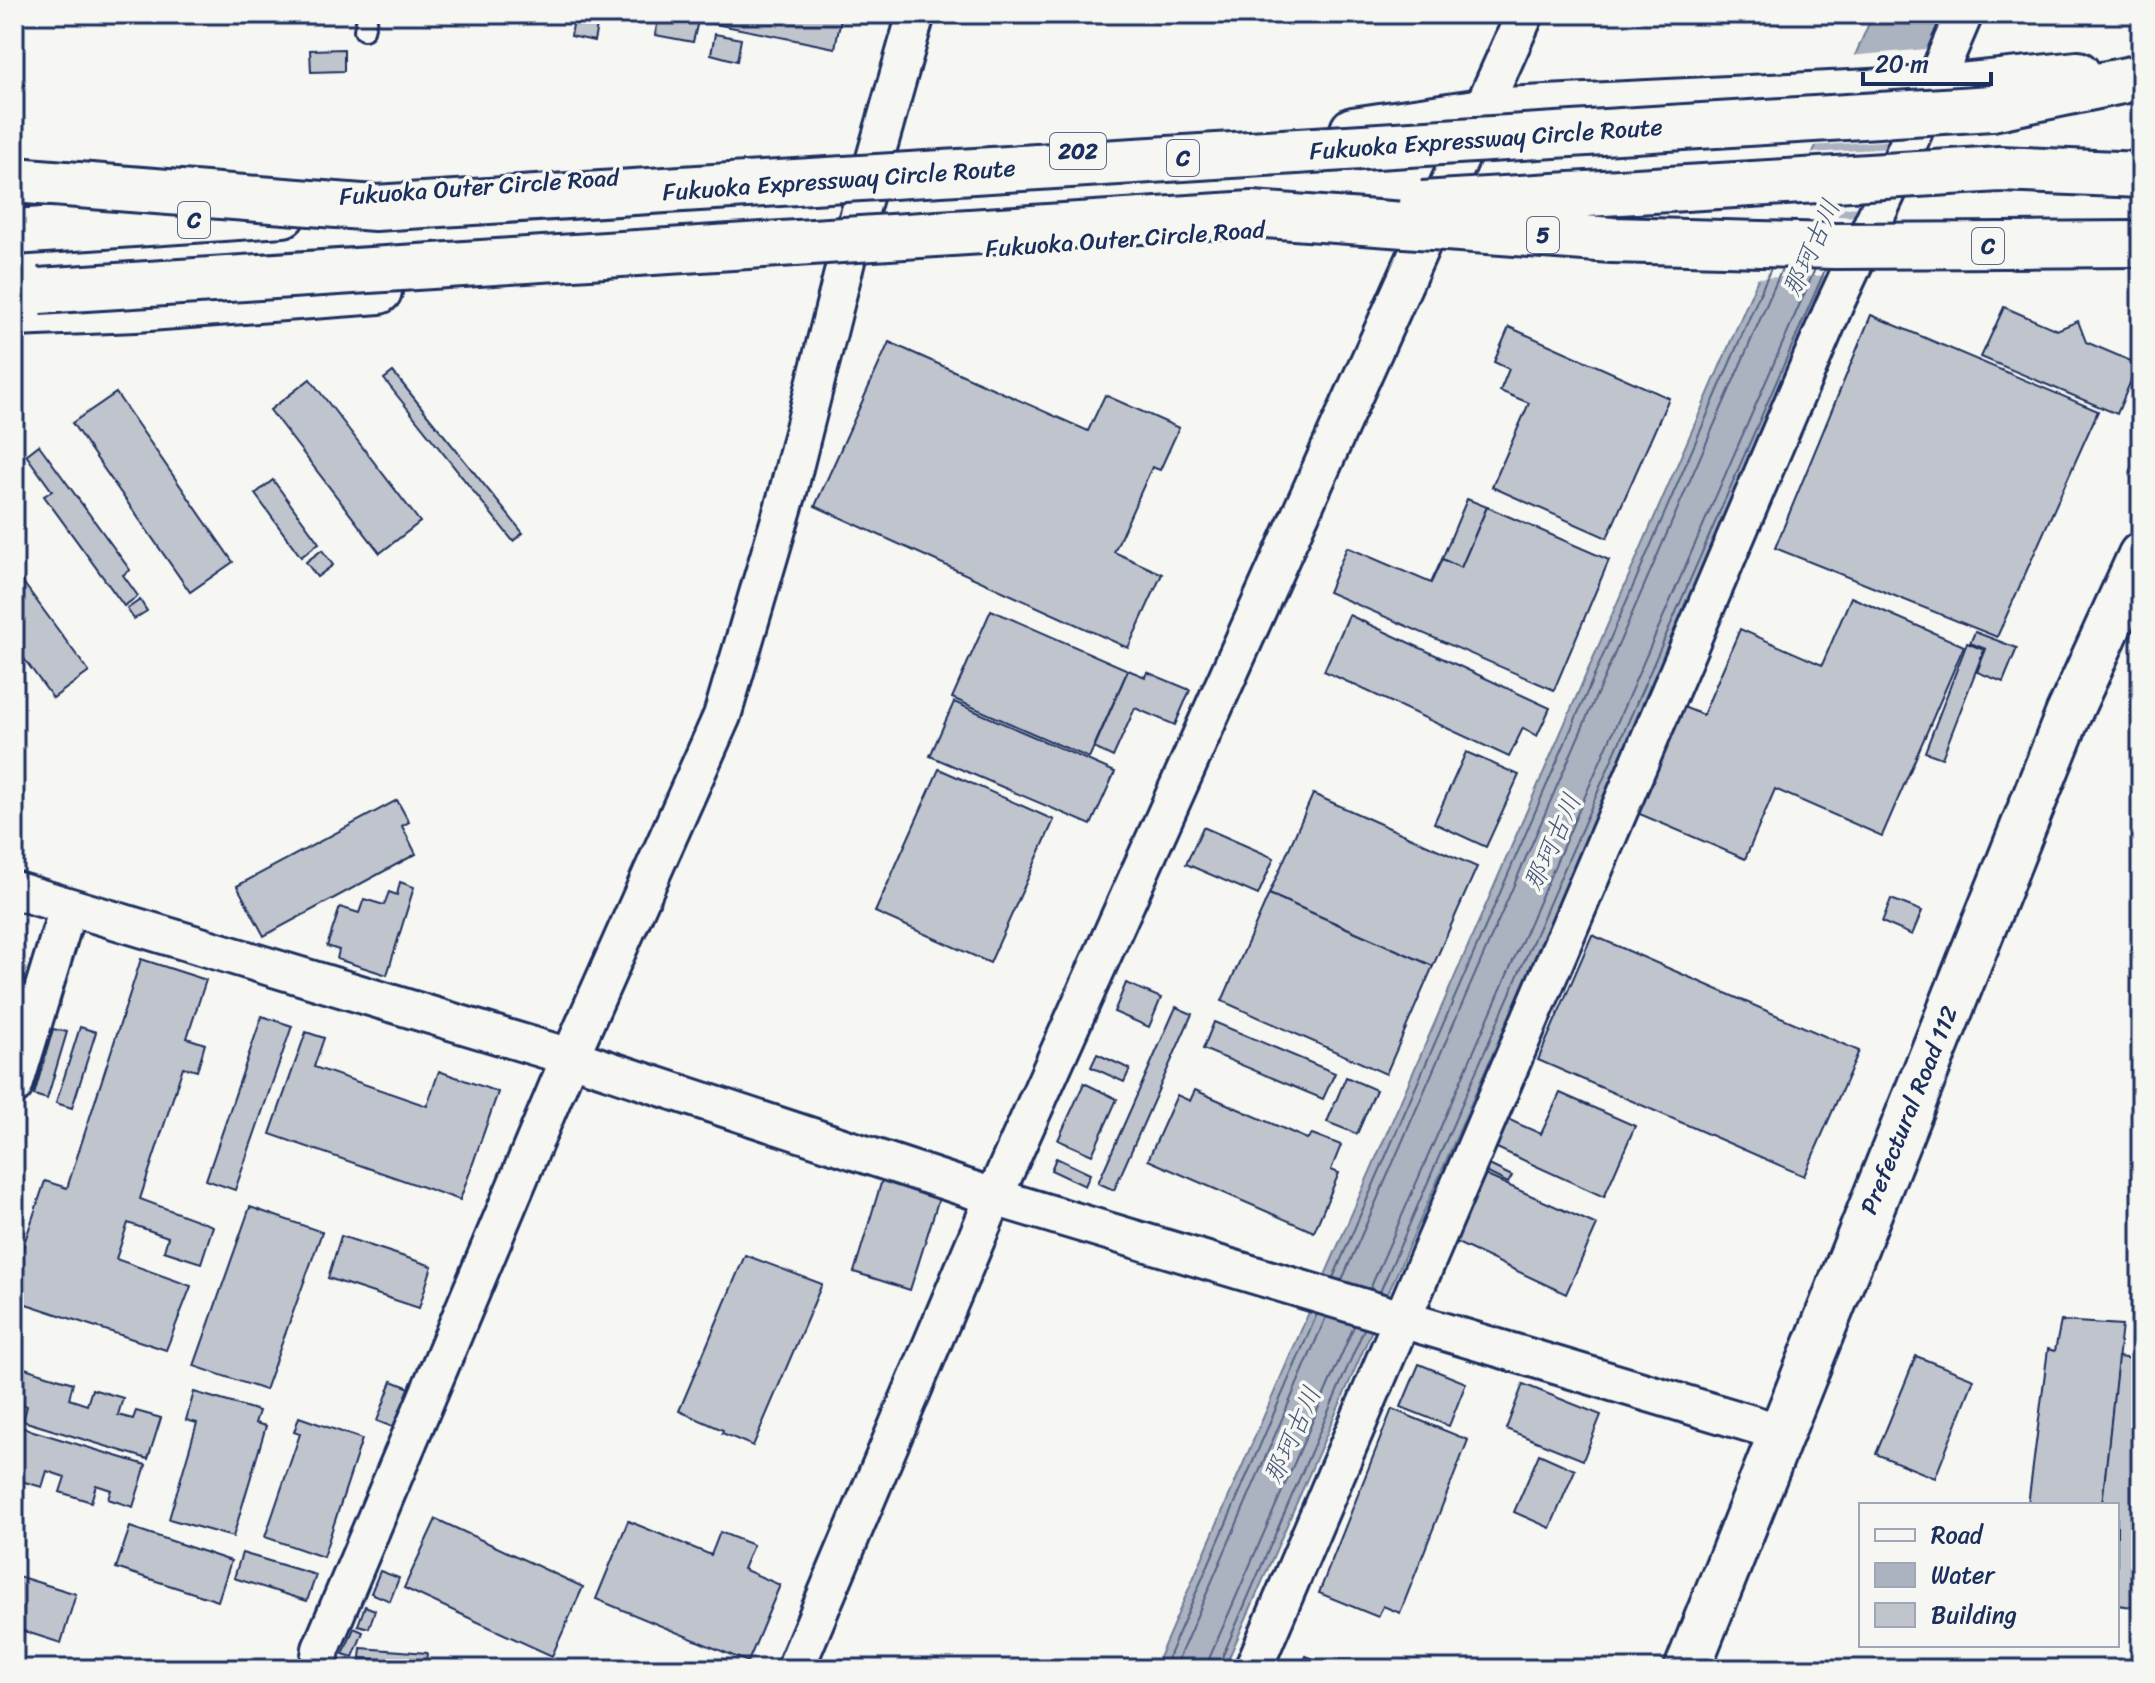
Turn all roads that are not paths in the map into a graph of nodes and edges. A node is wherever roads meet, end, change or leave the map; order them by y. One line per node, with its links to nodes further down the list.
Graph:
1 (916, 14): 11 (street)
2 (1525, 14): 9 (street)
3 (1964, 14): 6 (street)
4 (2141, 67): 6 (main road, Fukuoka Outer Circle Road / 202)
5 (2141, 77): 8 (main road, Fukuoka Expressway Circle Route / C)
6 (1930, 89): 9 (main road, Fukuoka Outer Circle Road / 202); 15 (street)
7 (2141, 94): 8 (main road)
8 (1992, 108): 16 (main road, Fukuoka Expressway Circle Route / C, bridge)
9 (1483, 111): 11 (main road, Fukuoka Outer Circle Road / 202); 18 (street)
10 (2141, 156): 12 (main road, bridge)
11 (875, 161): 19 (main road, Fukuoka Outer Circle Road / 202); 23 (street)
12 (2000, 169): 13 (main road, bridge); 17 (main road, bridge)
13 (2141, 173): 15 (main road, Fukuoka Outer Circle Road)
14 (14, 180): 16 (main road, bridge)
15 (1891, 184): 18 (main road, Fukuoka Outer Circle Road); 31 (street)
16 (375, 208): 20 (main road, Fukuoka Expressway Circle Route / C, bridge)
17 (1252, 214): 22 (main road, 5, bridge); 24 (main road, bridge)
18 (1437, 214): 23 (main road, Fukuoka Outer Circle Road); 30 (street)
19 (14, 218)
20 (14, 232)
21 (2141, 244): 22 (main road, C, bridge)
22 (1835, 246)
23 (847, 257): 24 (main road, Fukuoka Outer Circle Road); 28 (street)
24 (20, 300)
25 (2141, 555): 32 (main road, Prefectural Road 112)
26 (14, 890): 27 (street)
27 (68, 908): 28 (street); 29 (street)
28 (570, 1057): 30 (street); 33 (street)
29 (14, 1086)
30 (994, 1197): 31 (street); 34 (street)
31 (1402, 1319): 32 (street); 35 (street)
32 (1779, 1432): 36 (main road, Prefectural Road 112)
33 (318, 1669)
34 (795, 1669)
35 (1253, 1669)
36 (1687, 1669)

